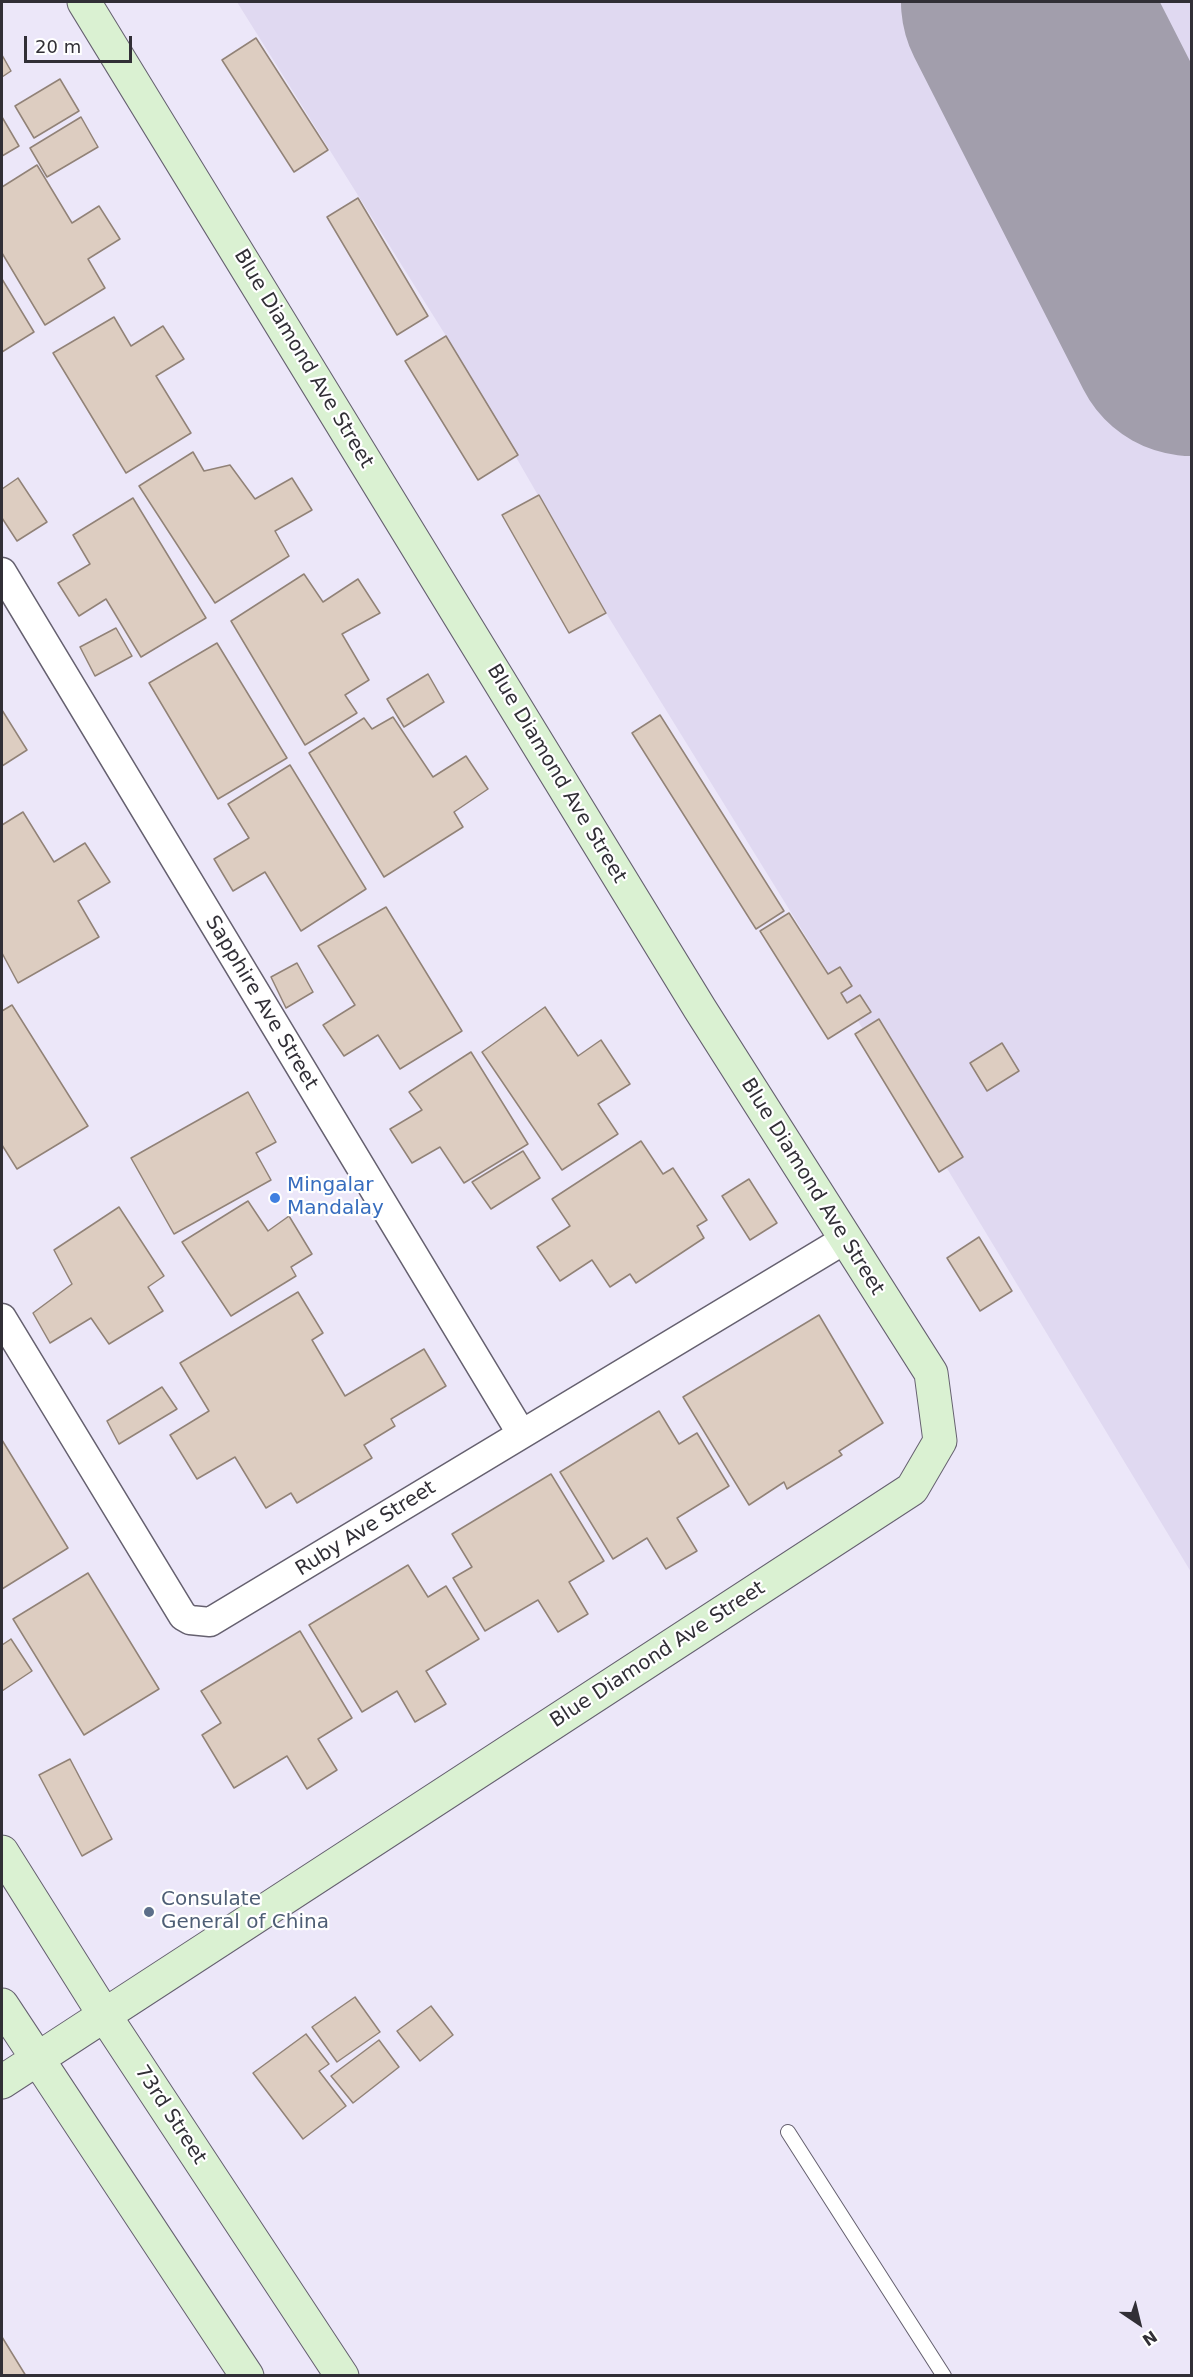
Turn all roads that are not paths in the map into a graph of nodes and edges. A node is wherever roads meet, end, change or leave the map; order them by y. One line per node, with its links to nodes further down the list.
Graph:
1 (84, 2): 3 (street, Blue Diamond Ave Street)
2 (2, 572): 5 (street, Sapphire Ave Street)
3 (844, 1240): 5 (street, Ruby Ave Street); 8 (street, Blue Diamond Ave Street)
4 (2, 1318): 5 (street, Ruby Ave Street)
5 (521, 1433)
6 (2, 1852): 8 (street, 73rd Street)
7 (2, 2005): 9 (street)
8 (105, 2016): 9 (street, Blue Diamond Ave Street); 13 (street, 73rd Street)
9 (35, 2060): 10 (street, Blue Diamond Ave Street); 12 (street)
10 (2, 2082)
11 (788, 2132): 14 (lane)
12 (247, 2376)
13 (342, 2376)
14 (944, 2376)

